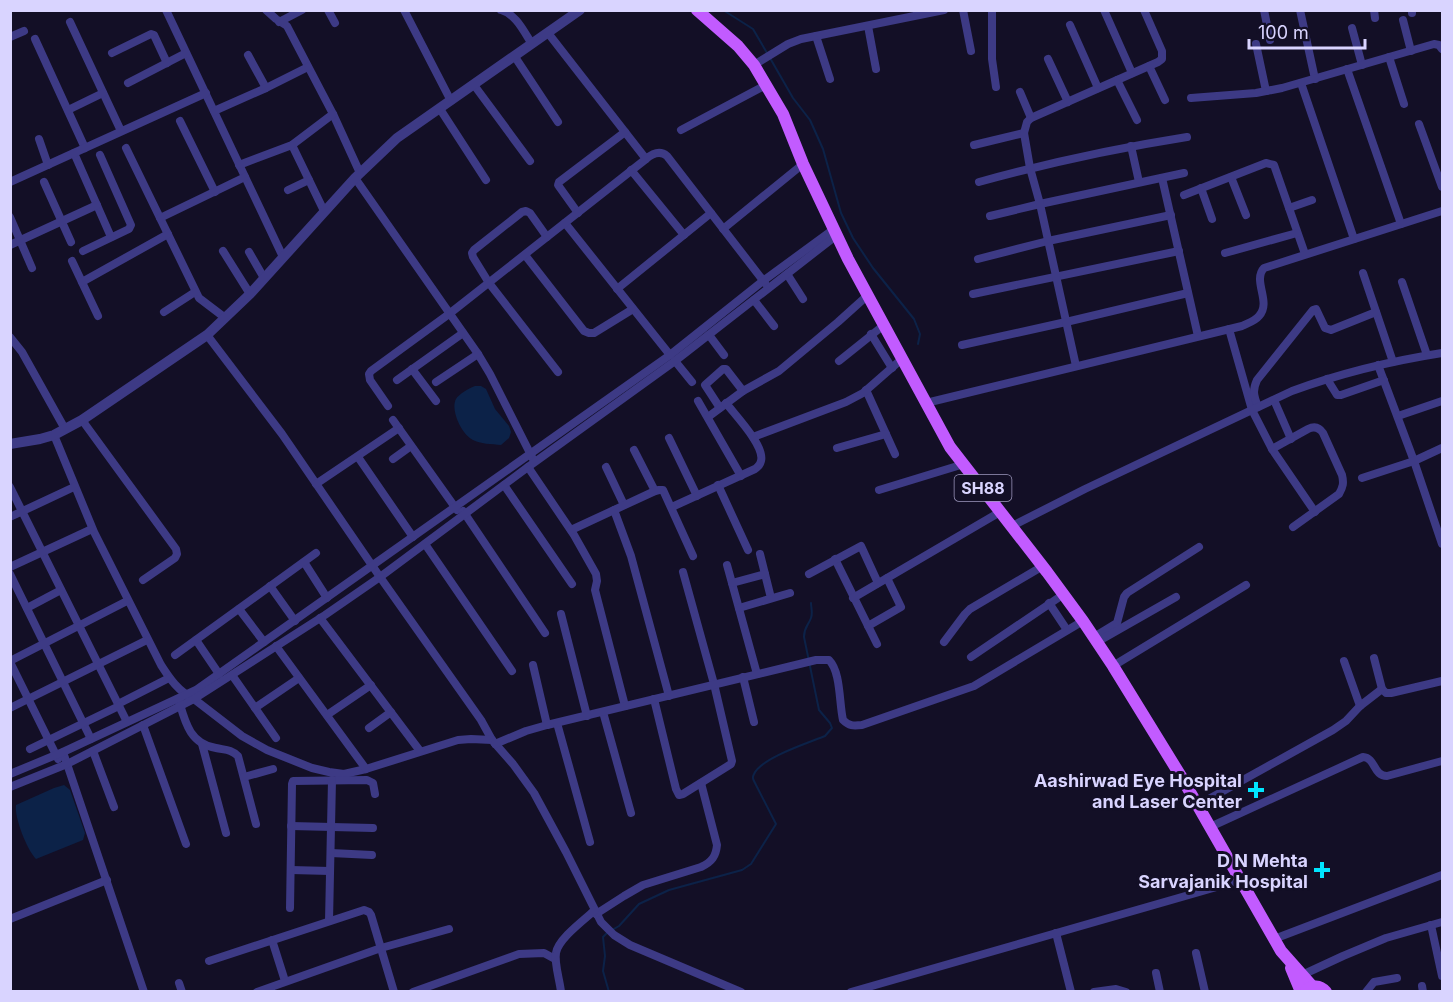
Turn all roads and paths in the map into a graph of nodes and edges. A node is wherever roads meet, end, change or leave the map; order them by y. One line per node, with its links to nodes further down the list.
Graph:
1 (166, 10): 35 (street)
2 (266, 10): 18 (street)
3 (302, 10): 18 (street)
4 (328, 10): 19 (street)
5 (404, 10): 64 (street)
6 (501, 10): 29 (street)
7 (580, 10): 24 (street)
8 (697, 10): 40 (main road, SH88)
9 (944, 10): 21 (street)
10 (963, 10): 32 (street)
11 (992, 10): 55 (street)
12 (1104, 10): 47 (street)
13 (1144, 10): 43 (street)
14 (1264, 10): 28 (street)
15 (1300, 10): 48 (street)
16 (1403, 20): 33 (street)
17 (70, 22): 60 (street)
18 (279, 22): 44 (street)
19 (335, 23)
20 (1070, 25): 57 (street)
21 (868, 26): 25 (street); 45 (street)
22 (1352, 28): 42 (street)
23 (24, 31): 26 (street)
24 (548, 33): 29 (street); 78 (street)
25 (816, 36): 40 (street); 49 (street)
26 (10, 37)
27 (34, 39): 68 (street)
28 (1270, 40)
29 (532, 44): 37 (street)
30 (1256, 44): 58 (street)
31 (1443, 48): 33 (street)
32 (971, 51)
33 (1410, 51): 38 (street)
34 (112, 52): 41 (street)
35 (186, 53): 41 (street); 61 (street)
36 (248, 55): 56 (street)
37 (515, 57): 53 (street); 74 (street)
38 (1389, 57): 42 (street); 66 (street)
39 (1047, 58): 65 (street)
40 (759, 62): 54 (main road, SH88)
41 (167, 63): 51 (street)
42 (1362, 65): 46 (street)
43 (1149, 66): 47 (street); 63 (street)
44 (308, 67): 56 (street); 70 (street)
45 (876, 69)
46 (1347, 69): 48 (street); 128 (street)
47 (1132, 73): 50 (street)
48 (1315, 79): 52 (street)
49 (830, 80)
50 (1117, 80): 57 (street); 72 (street)
51 (128, 83)
52 (1301, 83): 58 (street); 136 (street)
53 (474, 85): 64 (street); 90 (street)
54 (766, 85): 76 (street); 91 (main road, SH88)
55 (996, 87)
56 (266, 88): 69 (street)
57 (1098, 88): 65 (street)
58 (1266, 91): 62 (street)
59 (1020, 92): 71 (street)
60 (103, 93): 68 (street); 77 (street)
61 (206, 93): 69 (street); 77 (street)
62 (1191, 98)
63 (1165, 100)
64 (451, 101): 67 (street)
65 (1068, 102): 71 (street)
66 (1404, 104)
67 (440, 109): 97 (street); 102 (street)
68 (68, 110): 85 (street)
69 (214, 111): 93 (street)
70 (333, 114): 82 (street); 97 (street)
71 (1031, 118): 79 (street)
72 (1137, 120)
73 (180, 121): 110 (street)
74 (558, 122)
75 (1419, 124): 107 (street)
76 (681, 130)
77 (121, 131): 85 (street)
78 (625, 132): 89 (street); 118 (street)
79 (1024, 133): 83 (street); 94 (street)
80 (1187, 137): 84 (street)
81 (39, 139): 92 (street)
82 (292, 145): 93 (street); 101 (street)
83 (974, 145)
84 (1131, 146): 94 (street); 106 (street)
85 (86, 148): 87 (street)
86 (126, 148): 124 (street)
87 (74, 153): 92 (street); 114 (street)
88 (100, 155): 134 (street)
89 (646, 159): 95 (street); 119 (street)
90 (530, 161)
91 (803, 164): 129 (street); 130 (main road, SH88)
92 (48, 165): 103 (street)
93 (239, 165): 98 (street)
94 (1030, 168): 105 (street); 113 (street)
95 (632, 170): 118 (street); 133 (street)
96 (1184, 173): 99 (street)
97 (358, 176): 116 (street); 171 (street)
98 (245, 177): 110 (street); 148 (street)
99 (1162, 177): 106 (street); 120 (street)
100 (1231, 177): 108 (street); 115 (street); 121 (street)
101 (309, 180): 109 (street); 116 (street)
102 (486, 180)
103 (10, 182)
104 (44, 182): 126 (street)
105 (979, 182)
106 (1139, 182): 113 (street)
107 (1443, 188)
108 (1201, 189): 111 (street); 125 (street)
109 (288, 190)
110 (215, 192): 124 (street)
111 (1184, 195)
112 (1312, 200): 115 (street)
113 (1040, 204): 122 (street); 138 (street)
114 (97, 205): 126 (street); 134 (street)
115 (1289, 208): 131 (street)
116 (324, 211): 148 (street)
117 (1443, 211): 128 (street)
118 (578, 213): 127 (street)
119 (711, 213): 129 (street); 133 (street)
120 (1171, 215): 138 (street); 143 (street)
121 (1246, 215)
122 (990, 216)
123 (10, 217): 137 (street)
124 (160, 218): 132 (street)
125 (1212, 219)
126 (62, 221): 137 (street); 139 (street)
127 (565, 223): 135 (street); 160 (street)
128 (1401, 224): 136 (street)
129 (723, 229): 159 (street)
130 (836, 232): 153 (street); 159 (street); 165 (main road, SH88)
131 (1298, 233): 145 (street); 146 (street)
132 (168, 234): 156 (street); 161 (street)
133 (684, 235): 160 (street)
134 (111, 237): 141 (street)
135 (547, 237): 147 (street); 158 (street)
136 (1354, 239): 146 (street)
137 (21, 240): 140 (street); 151 (street)
138 (1048, 241): 149 (street); 155 (street)
139 (71, 242)
140 (10, 245)
141 (83, 251)
142 (223, 251): 163 (street)
143 (1179, 251): 155 (street); 162 (street)
144 (249, 252): 154 (street)
145 (1225, 253)
146 (1305, 254): 177 (street)
147 (525, 255): 158 (street); 168 (street)
148 (283, 257): 154 (street)
149 (978, 259)
150 (72, 261): 156 (street)
151 (32, 268)
152 (1363, 273): 170 (street)
153 (787, 274): 159 (street); 166 (street)
154 (264, 278): 163 (street)
155 (1056, 278): 164 (street); 174 (street)
156 (82, 282): 172 (street)
157 (1402, 282): 188 (street)
158 (489, 283): 171 (street); 197 (street)
159 (766, 285): 167 (street); 189 (street)
160 (617, 289): 168 (street)
161 (195, 292): 169 (street); 173 (street)
162 (1188, 293): 174 (street); 182 (street)
163 (250, 294): 173 (street)
164 (973, 294)
165 (868, 295): 175 (main road, SH88); 204 (street)
166 (803, 299)
167 (754, 300): 176 (street); 181 (street)
168 (633, 309): 189 (street)
169 (164, 312)
170 (1376, 312): 192 (street); 212 (street)
171 (449, 314): 178 (street); 210 (street)
172 (98, 315)
173 (224, 317): 179 (street)
174 (1066, 322): 184 (street); 194 (street)
175 (884, 325): 180 (street); 190 (main road, SH88)
176 (774, 326)
177 (1229, 329): 182 (street); 212 (street)
178 (463, 333): 186 (street); 196 (street)
179 (207, 334): 215 (street); 239 (street)
180 (871, 334): 191 (street); 195 (street)
181 (709, 335): 187 (street); 189 (street)
182 (1198, 336): 194 (street)
183 (10, 337): 218 (street)
184 (963, 345)
185 (1443, 353): 188 (street)
186 (478, 354): 201 (street); 234 (street)
187 (724, 355)
188 (1427, 355): 192 (street)
189 (673, 358): 202 (street); 234 (street)
190 (903, 358): 195 (street); 209 (main road, SH88)
191 (839, 361)
192 (1393, 362): 193 (street)
193 (1378, 365): 198 (street); 200 (street)
194 (1076, 366): 209 (street)
195 (892, 368): 203 (street)
196 (412, 369): 199 (street); 207 (street)
197 (558, 372)
198 (1327, 379): 200 (street); 205 (street)
199 (397, 380)
200 (1384, 380): 213 (street)
201 (436, 382)
202 (692, 382)
203 (866, 390): 219 (street); 221 (street)
204 (743, 391): 211 (street); 211 (street)
205 (1274, 399): 212 (street); 223 (street)
206 (698, 400): 214 (street)
207 (436, 401)
208 (1443, 401): 213 (street)
209 (926, 403): 235 (main road, SH88)
210 (388, 406)
211 (723, 406): 214 (street); 221 (street)
212 (1255, 409): 228 (street); 256 (street)
213 (1398, 416): 233 (street)
214 (708, 417): 237 (street)
215 (82, 420): 218 (street); 281 (street)
216 (393, 420): 217 (street)
217 (399, 428): 225 (street); 231 (street)
218 (65, 429): 220 (street)
219 (886, 434): 226 (street); 230 (street)
220 (54, 435): 224 (street); 243 (street)
221 (753, 437): 237 (street)
222 (669, 438): 246 (street)
223 (1291, 438): 228 (street); 253 (street)
224 (10, 444)
225 (411, 446): 232 (street); 248 (street)
226 (837, 448)
227 (1443, 448): 233 (street)
228 (1272, 449): 253 (street)
229 (634, 450): 245 (street)
230 (896, 454)
231 (358, 457): 239 (street); 260 (street)
232 (393, 459)
233 (1414, 460): 238 (street); 262 (street)
234 (531, 461): 240 (street); 248 (street); 259 (street)
235 (964, 464): 244 (street); 252 (main road, SH88)
236 (606, 467): 247 (street)
237 (741, 476): 241 (street)
238 (1362, 478)
239 (316, 484): 272 (street)
240 (504, 485): 254 (street); 283 (street)
241 (718, 486): 246 (street); 264 (street)
242 (10, 487): 251 (street)
243 (74, 487): 251 (street); 258 (street)
244 (879, 489)
245 (655, 492): 247 (street); 249 (street)
246 (697, 496): 249 (street)
247 (624, 505): 250 (street)
248 (456, 506): 254 (street); 260 (street)
249 (672, 507): 268 (street)
250 (614, 510): 259 (street); 335 (street)
251 (22, 511): 255 (street); 265 (street)
252 (1000, 512): 256 (main road, SH88); 280 (street)
253 (1315, 512): 257 (street)
254 (463, 516): 261 (street); 306 (street)
255 (10, 517)
256 (1012, 526): 273 (main road, SH88)
257 (1293, 527)
258 (92, 529): 265 (street); 294 (street)
259 (571, 530): 340 (street)
260 (412, 537): 272 (street)
261 (425, 544): 279 (street); 323 (street)
262 (1443, 544)
263 (1199, 547): 309 (street)
264 (748, 550)
265 (43, 553): 274 (street); 287 (street)
266 (316, 554): 270 (street)
267 (760, 554): 277 (street)
268 (693, 556)
269 (834, 559): 278 (street); 284 (street); 293 (street)
270 (304, 562): 286 (street); 291 (street)
271 (727, 565): 282 (street)
272 (372, 566): 279 (street); 291 (street)
273 (1043, 566): 289 (main road, SH88); 311 (street)
274 (10, 567)
275 (683, 572): 332 (street)
276 (10, 574): 296 (street)
277 (765, 574): 282 (street); 292 (street)
278 (809, 574)
279 (380, 577): 300 (street); 358 (street)
280 (887, 578): 284 (street); 304 (street)
281 (143, 580)
282 (732, 583): 297 (street)
283 (572, 584)
284 (879, 584): 293 (street)
285 (1246, 585): 322 (street)
286 (270, 586): 298 (street); 301 (street)
287 (61, 590): 296 (street); 303 (street)
288 (790, 593): 292 (street)
289 (1064, 594): 295 (street); 302 (main road, SH88)
290 (1176, 597): 309 (street)
291 (327, 598): 301 (street)
292 (771, 598): 297 (street)
293 (853, 598): 304 (street)
294 (127, 601): 303 (street); 307 (street)
295 (1049, 603): 305 (street); 316 (street)
296 (27, 608): 312 (street)
297 (739, 608): 325 (street)
298 (239, 609): 308 (street); 310 (street)
299 (561, 614): 347 (street)
300 (320, 618): 314 (street); 333 (street)
301 (295, 621): 310 (street)
302 (1083, 621): 305 (street); 309 (main road, SH88)
303 (79, 626): 312 (street); 320 (street)
304 (868, 626): 313 (street)
305 (1067, 630): 325 (street)
306 (545, 633)
307 (147, 640): 320 (street); 328 (street)
308 (196, 640): 315 (street); 324 (street)
309 (1095, 640): 322 (main road, SH88)
310 (264, 642): 324 (street)
311 (944, 642)
312 (45, 644): 319 (street); 331 (street)
313 (877, 644)
314 (276, 646): 326 (street); 329 (street)
315 (175, 655)
316 (970, 657)
317 (1374, 658): 334 (street)
318 (1344, 661): 341 (street)
319 (10, 662): 336 (street)
320 (99, 664): 331 (street); 339 (street)
321 (533, 665): 353 (street)
322 (1113, 666): 374 (main road, SH88)
323 (512, 671)
324 (219, 674): 338 (street)
325 (757, 674): 327 (street)
326 (232, 675): 338 (street); 343 (street)
327 (743, 677): 332 (street); 349 (street)
328 (169, 678): 338 (street); 339 (street)
329 (299, 678): 343 (street); 346 (street)
330 (1443, 681): 334 (street)
331 (63, 682): 336 (street); 350 (street)
332 (714, 684): 335 (street); 371 (street)
333 (370, 685): 344 (street); 346 (street)
334 (1383, 689): 341 (street)
335 (669, 696): 337 (street)
336 (29, 699): 342 (street); 357 (street)
337 (654, 699): 340 (street); 371 (street)
338 (185, 700): 348 (street); 352 (street); 359 (street); 367 (street)
339 (119, 705): 348 (street); 350 (street)
340 (625, 706): 345 (street)
341 (1360, 706): 374 (street)
342 (10, 708)
343 (255, 708): 355 (street)
344 (391, 712): 354 (street); 362 (street)
345 (603, 712): 347 (street); 376 (street)
346 (327, 715): 367 (street)
347 (587, 716): 351 (street)
348 (127, 722): 356 (street)
349 (754, 722)
350 (84, 723): 356 (street); 357 (street)
351 (557, 723): 353 (street); 383 (street)
352 (143, 725): 361 (street); 384 (street)
353 (547, 725): 358 (street)
354 (369, 728)
355 (276, 738)
356 (91, 739): 363 (street)
357 (49, 740): 360 (street); 363 (street)
358 (494, 742): 362 (street); 393 (street)
359 (202, 744): 369 (street); 382 (street)
360 (30, 749)
361 (93, 751): 365 (street); 375 (street)
362 (420, 751): 367 (street)
363 (59, 753): 365 (street); 368 (street)
364 (1443, 761): 380 (street)
365 (64, 765): 372 (street); 390 (street)
366 (273, 769): 369 (street)
367 (366, 769)
368 (10, 774)
369 (244, 777): 377 (street)
370 (332, 780): 373 (street); 378 (street); 379 (street)
371 (701, 783): 393 (street)
372 (10, 787)
373 (375, 794)
374 (1198, 806): 380 (main road, SH88)
375 (114, 807)
376 (631, 813)
377 (256, 824)
378 (291, 826): 379 (street); 387 (street)
379 (331, 826): 381 (street); 385 (street)
380 (1210, 827): 391 (main road, SH88)
381 (373, 828)
382 (226, 832)
383 (590, 842)
384 (186, 844)
385 (331, 853): 386 (street); 388 (street)
386 (372, 855)
387 (291, 870): 388 (street); 392 (street)
388 (330, 871): 395 (street)
389 (1443, 874): 400 (street)
390 (107, 880): 394 (street); 412 (street)
391 (1241, 880): 399 (street); 400 (main road, SH88)
392 (290, 908)
393 (597, 916): 405 (street); 419 (street)
394 (10, 919)
395 (329, 921): 401 (street); 402 (street)
396 (1443, 922): 397 (street)
397 (1431, 925): 408 (street); 409 (street)
398 (449, 929): 402 (street)
399 (1056, 933): 420 (street); 421 (street)
400 (1274, 939): 404 (main road, SH88)
401 (272, 940): 406 (street); 411 (street)
402 (381, 948): 411 (street); 416 (street)
403 (1196, 953): 425 (street)
404 (1287, 958): 408 (main road, SH88); 413 (main road, SH88)
405 (555, 959): 417 (street); 418 (street)
406 (209, 961)
407 (1156, 972): 424 (street)
408 (1302, 975): 413 (main road, SH88)
409 (1443, 976)
410 (1397, 978): 427 (street)
411 (285, 981): 415 (street)
412 (144, 989): 414 (street)
413 (1306, 990): 426 (main road)
414 (132, 992)
415 (256, 992)
416 (394, 992)
417 (413, 992)
418 (561, 992)
419 (741, 992)
420 (851, 992)
421 (1071, 992)
422 (1094, 992): 423 (street)
423 (1126, 992)
424 (1161, 992)
425 (1205, 992)
426 (1326, 992)
427 (1366, 992)

